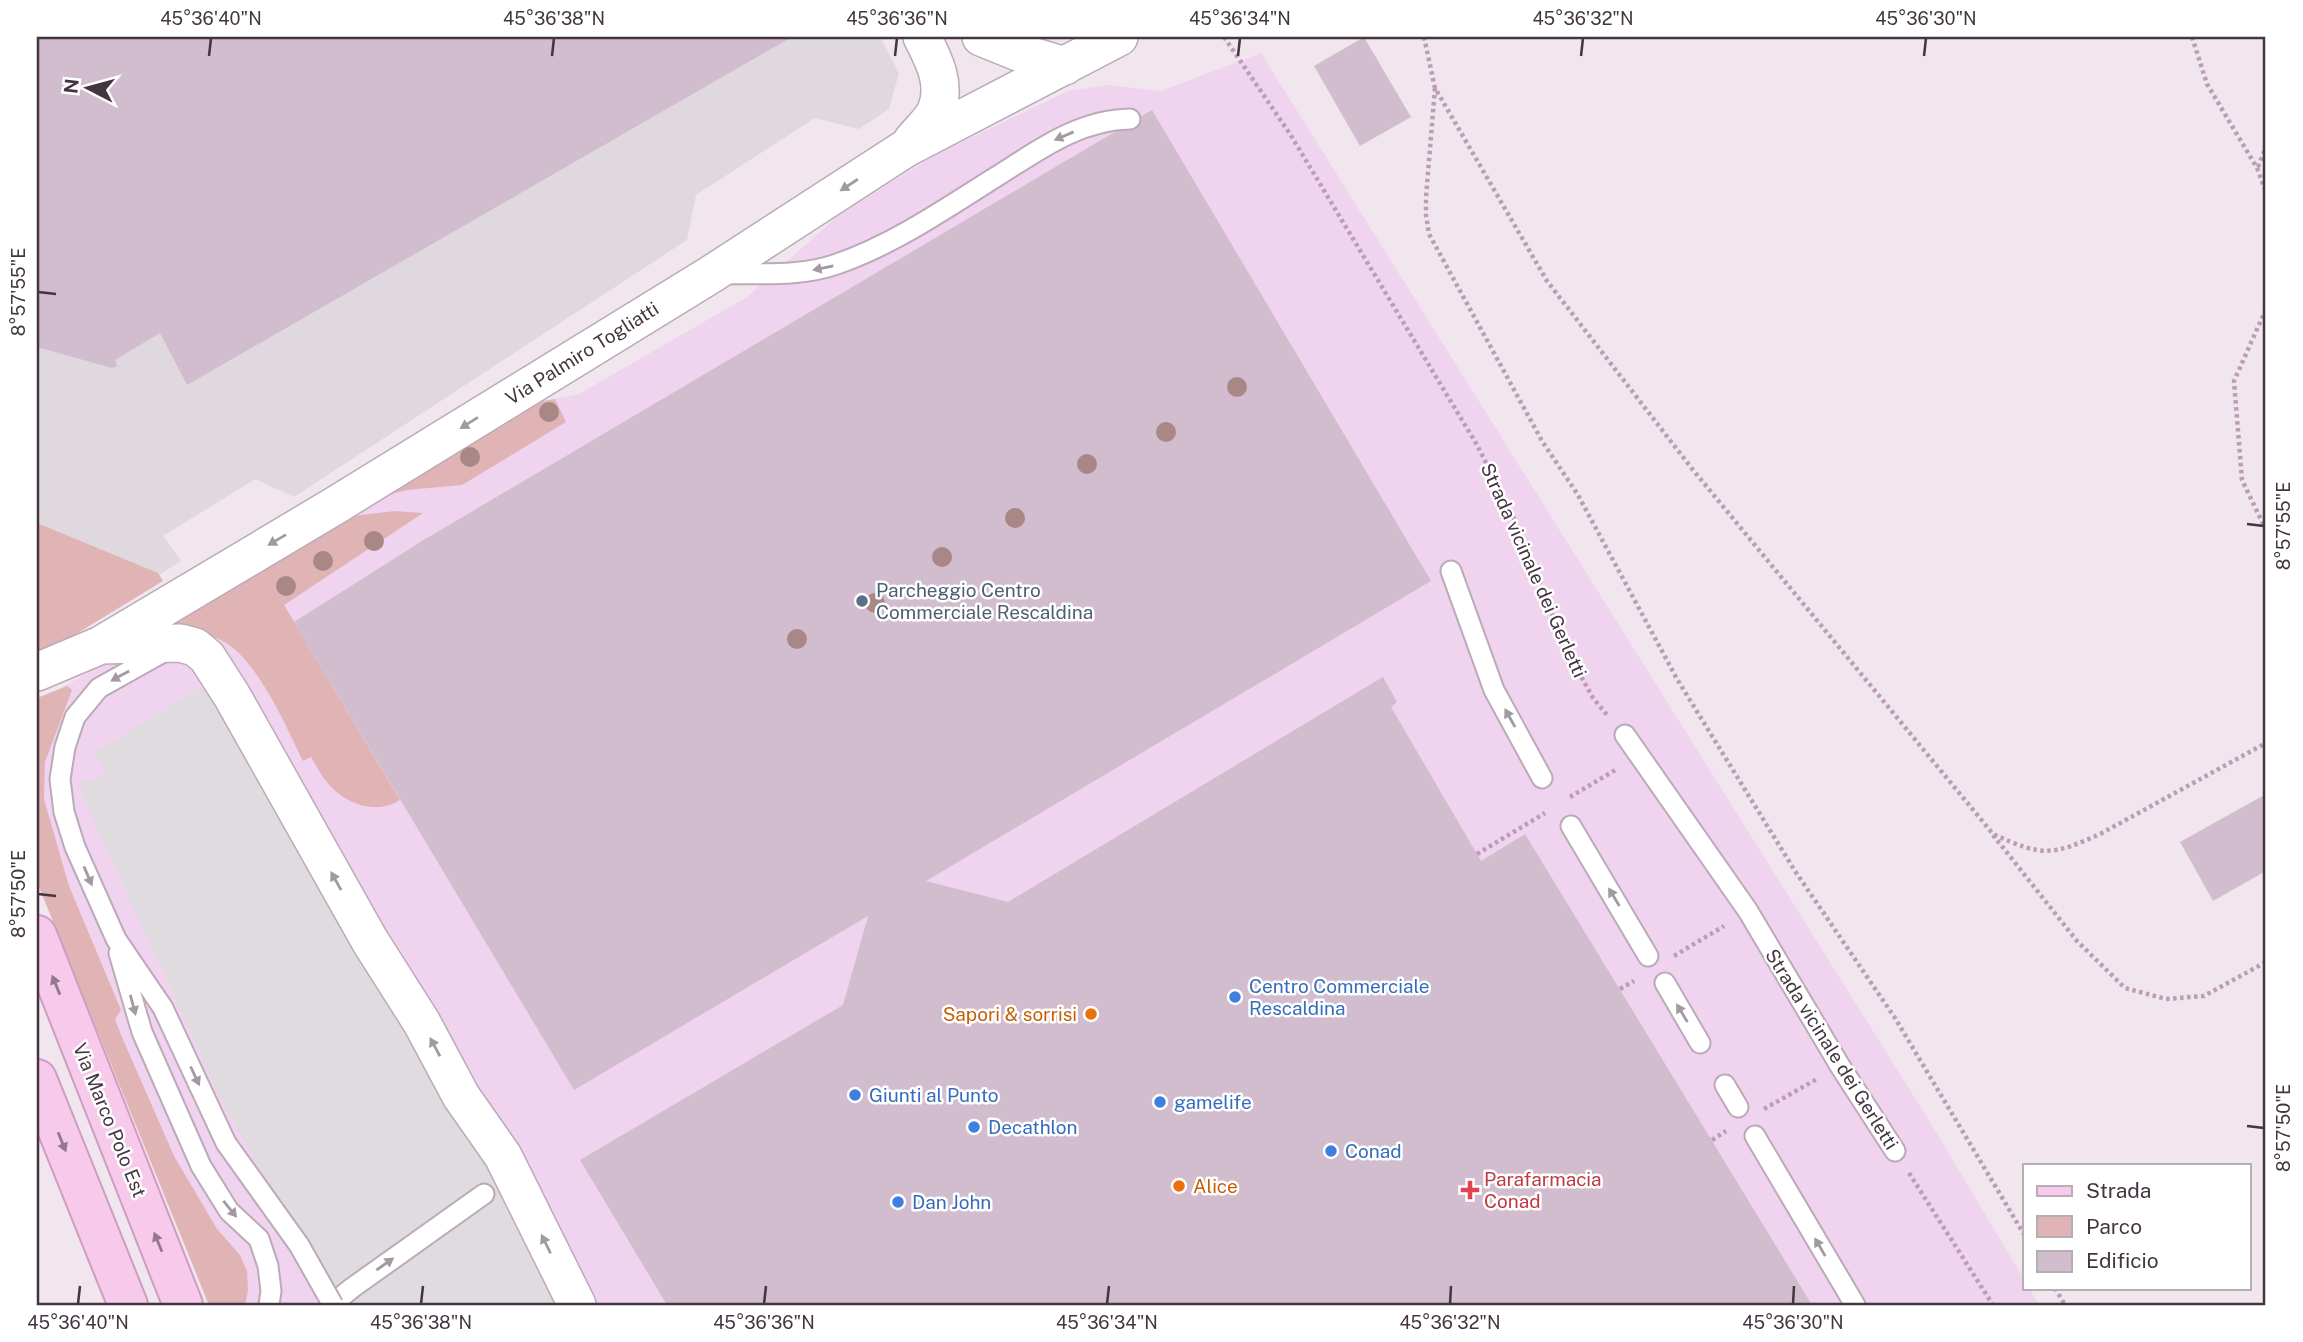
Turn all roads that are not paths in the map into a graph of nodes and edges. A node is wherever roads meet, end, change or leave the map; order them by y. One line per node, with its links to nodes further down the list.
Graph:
1 (922, 37): 6 (street)
2 (981, 37): 4 (street)
3 (1119, 37): 4 (street, Via Palmiro Togliatti)
4 (1065, 66): 6 (street, Via Palmiro Togliatti)
5 (1130, 119): 7 (lane, one-way to 7)
6 (906, 148): 7 (street, Via Palmiro Togliatti, one-way to 7)
7 (710, 275): 10 (street, Via Palmiro Togliatti, one-way to 10)
8 (1451, 571): 13 (lane, one-way to 8)
9 (180, 643): 10 (street); 16 (lane, one-way to 16); 30 (street, one-way to 9)
10 (101, 645): 11 (street)
11 (37, 672)
12 (1625, 735): 24 (lane, Strada vicinale dei Gerletti)
13 (1542, 778)
14 (1571, 826): 17 (lane, one-way to 14)
15 (37, 935): 27 (street, Via Marco Polo Est, one-way to 15)
16 (116, 939): 28 (lane, one-way to 28); 29 (lane, one-way to 29, bridge)
17 (1648, 956)
18 (1665, 983): 19 (lane, one-way to 18)
19 (1700, 1043)
20 (37, 1079): 26 (street, one-way to 26)
21 (1725, 1085): 22 (lane)
22 (1738, 1107)
23 (1755, 1136): 31 (lane, one-way to 23)
24 (1895, 1151)
25 (484, 1194): 29 (lane, one-way to 25)
26 (128, 1305)
27 (183, 1305)
28 (268, 1305)
29 (332, 1305)
30 (577, 1305)
31 (1856, 1305)

